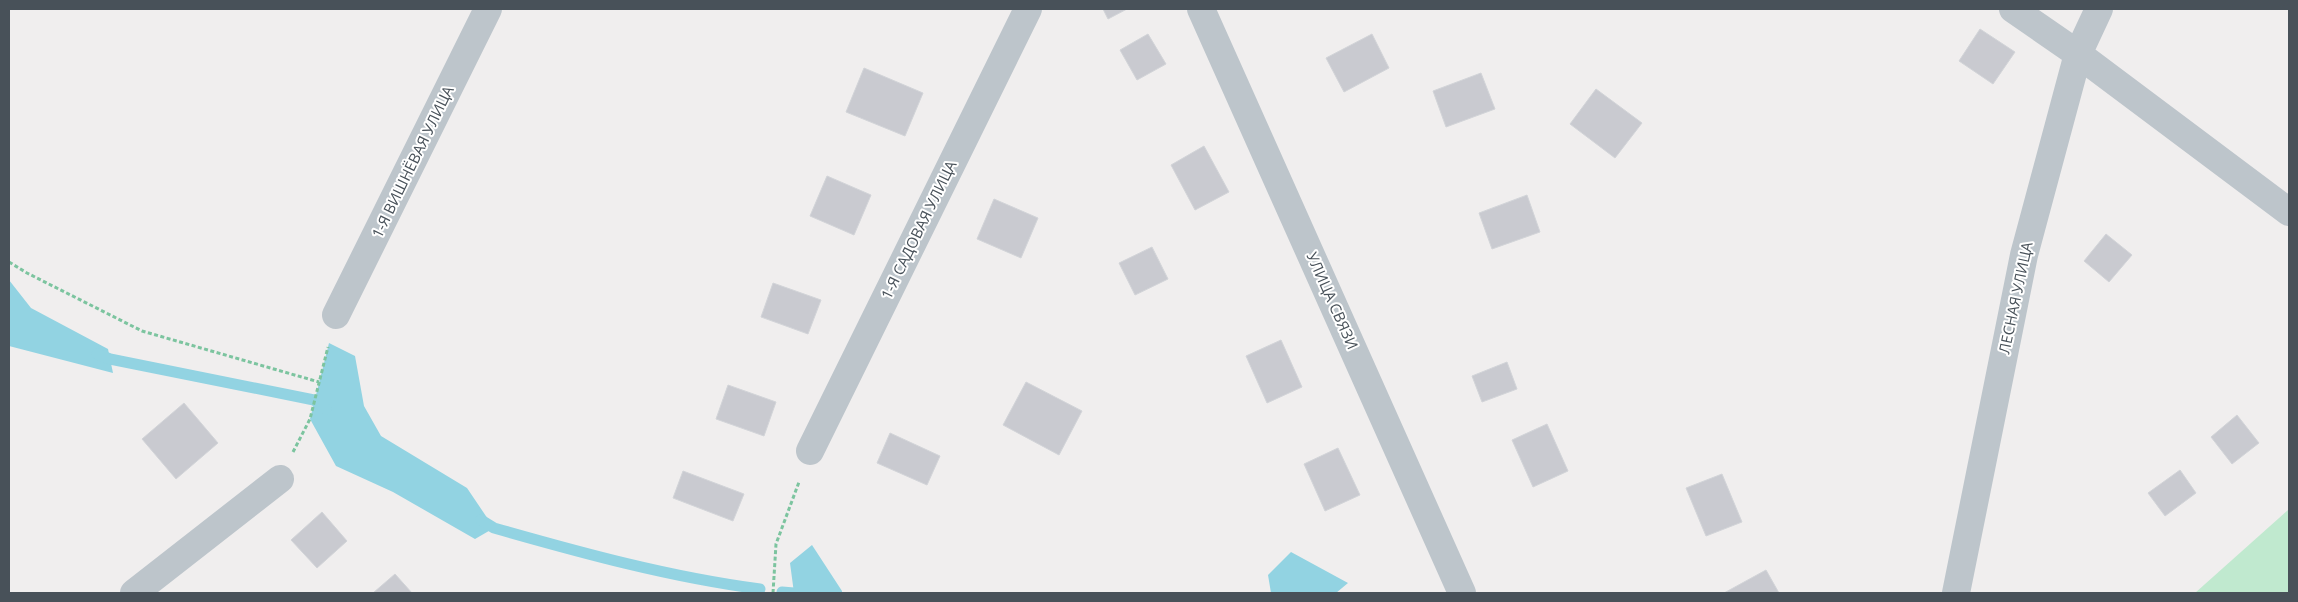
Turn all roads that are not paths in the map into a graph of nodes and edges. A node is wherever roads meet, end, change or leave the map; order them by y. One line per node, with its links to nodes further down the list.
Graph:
1 (488, 9): 8 (street, 1-Я ВИШНЁВАЯ УЛИЦА)
2 (1028, 9): 9 (street, 1-Я САДОВАЯ УЛИЦА)
3 (1201, 9): 12 (street, УЛИЦА СВЯЗИ)
4 (2013, 9): 6 (street)
5 (2099, 9): 6 (street, ЛЕСНАЯ УЛИЦА)
6 (2078, 54): 7 (street); 13 (street, ЛЕСНАЯ УЛИЦА)
7 (2289, 212)
8 (336, 314)
9 (810, 450)
10 (280, 479): 11 (street)
11 (134, 593)
12 (1462, 593)
13 (1956, 593)

